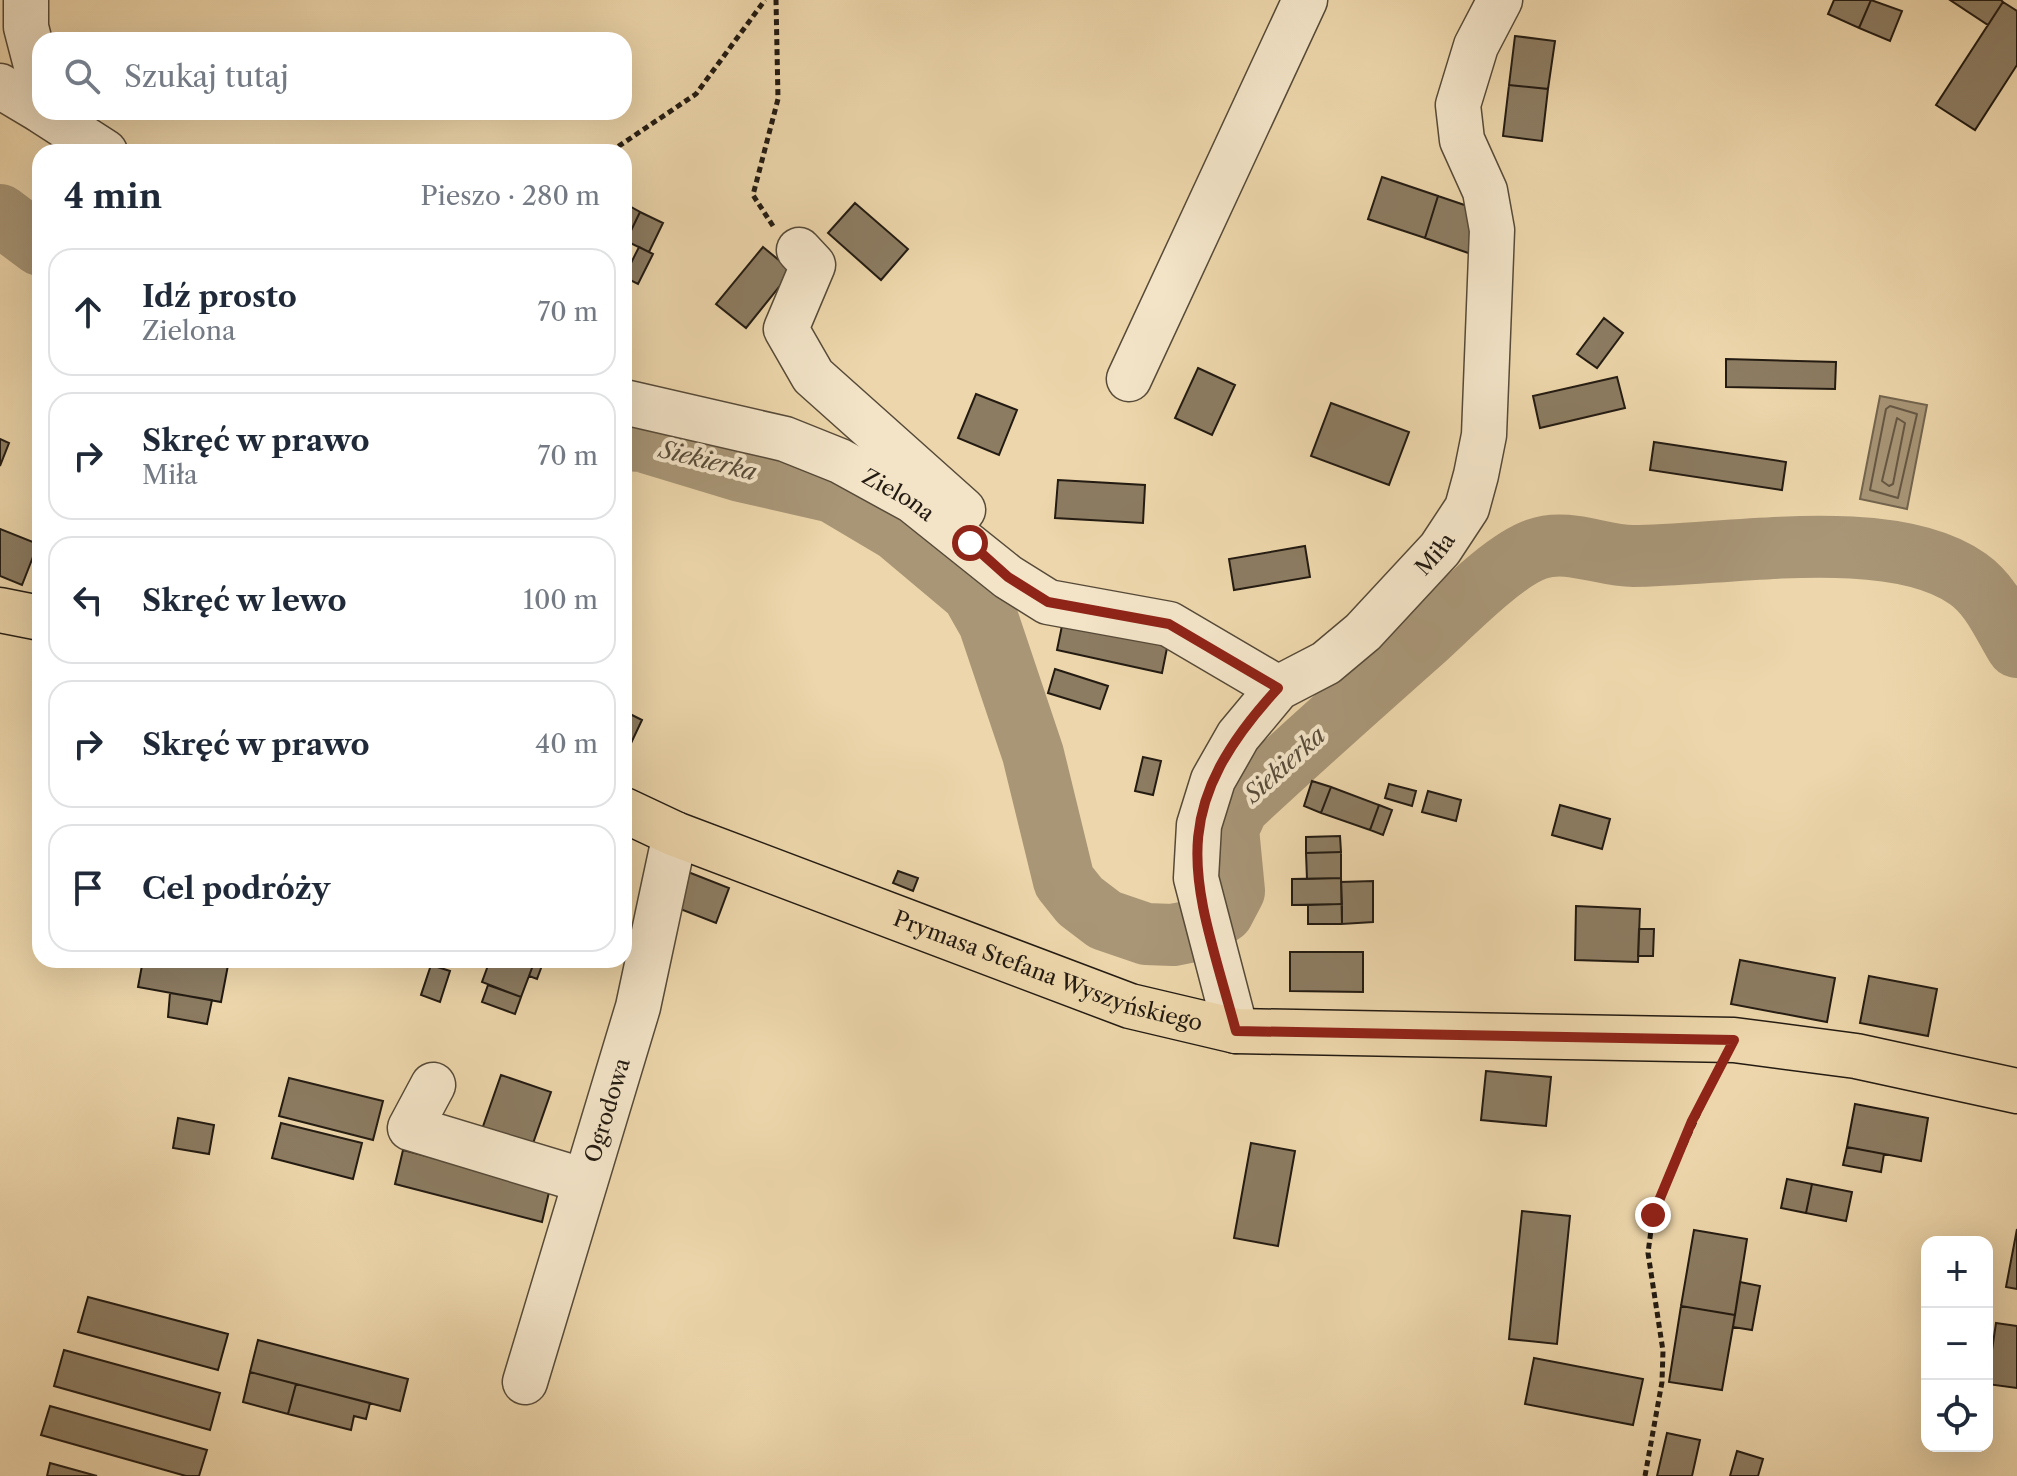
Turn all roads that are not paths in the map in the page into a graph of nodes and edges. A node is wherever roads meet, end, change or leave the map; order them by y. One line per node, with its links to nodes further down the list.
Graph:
1 (26, 0): 4 (street)
2 (1305, 0): 10 (street)
3 (1500, 0): 15 (street, Miła)
4 (32, 52)
5 (0, 86): 6 (street)
6 (32, 101)
7 (62, 120): 8 (street)
8 (94, 144)
9 (799, 250): 12 (street)
10 (1129, 379)
11 (632, 404): 12 (street, Zielona)
12 (987, 558): 15 (street, Zielona)
13 (0, 610): 14 (main road)
14 (32, 616)
15 (1278, 688): 18 (street, Miła)
16 (632, 814): 17 (main road, Prymasa Stefana Wyszyńskiego)
17 (675, 834): 18 (main road, Prymasa Stefana Wyszyńskiego); 21 (street, Ogrodowa)
18 (1236, 1031): 20 (main road, Prymasa Stefana Wyszyńskiego)
19 (433, 1085): 21 (street)
20 (2017, 1091)
21 (585, 1181): 22 (street, Ogrodowa)
22 (525, 1382)

